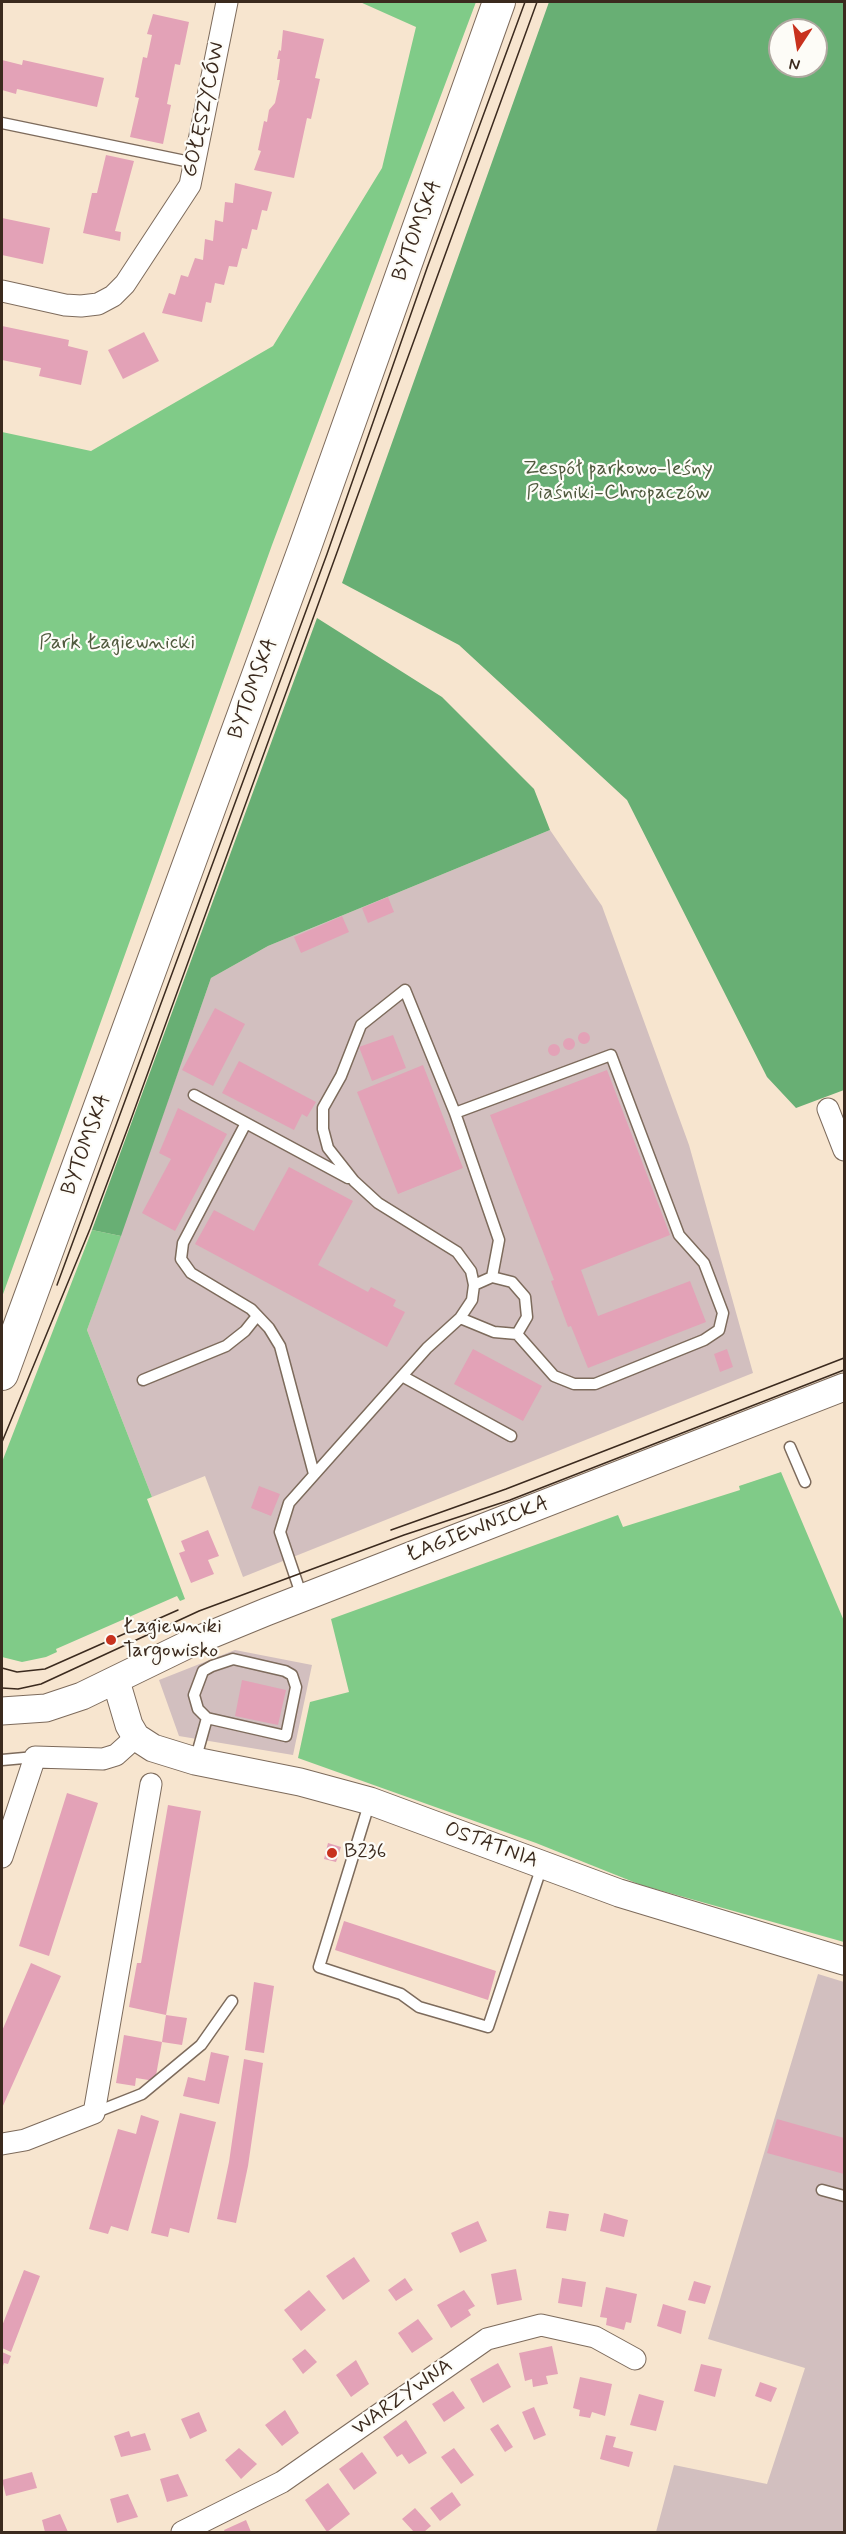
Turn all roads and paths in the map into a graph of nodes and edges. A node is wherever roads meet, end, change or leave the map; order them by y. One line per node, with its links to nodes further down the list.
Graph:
1 (227, 2): 4 (street, GOŁĘSZYCÓW)
2 (499, 2): 17 (main road, BYTOMSKA)
3 (2, 123): 4 (lane)
4 (195, 163): 5 (street, GOŁĘSZYCÓW)
5 (2, 291)
6 (194, 1095): 9 (lane)
7 (828, 1109): 10 (street)
8 (455, 1113): 11 (lane); 12 (lane); 16 (lane)
9 (246, 1123): 11 (lane); 14 (lane)
10 (844, 1149)
11 (354, 1181): 13 (lane)
12 (492, 1277): 13 (lane); 16 (lane)
13 (474, 1285): 15 (lane)
14 (257, 1316): 19 (lane); 23 (lane)
15 (460, 1318): 16 (lane); 18 (lane)
16 (517, 1334)
17 (2, 1374)
18 (402, 1376): 21 (lane); 23 (lane)
19 (142, 1380)
20 (844, 1387): 25 (street, ŁAGIEWNICKA)
21 (511, 1436)
22 (790, 1447): 24 (lane)
23 (314, 1474): 25 (lane)
24 (805, 1482)
25 (302, 1598): 26 (street, ŁAGIEWNICKA)
26 (116, 1681): 27 (street); 29 (street)
27 (2, 1711)
28 (207, 1718): 28 (lane); 32 (lane)
29 (136, 1737): 30 (street); 32 (street, OSTATNIA)
30 (35, 1757): 31 (lane); 35 (street)
31 (2, 1760)
32 (195, 1761): 34 (street, OSTATNIA)
33 (151, 1784): 39 (street)
34 (370, 1801): 36 (street, OSTATNIA); 36 (lane)
35 (2, 1857)
36 (542, 1865): 37 (street, OSTATNIA)
37 (844, 1961)
38 (232, 2001): 39 (lane)
39 (94, 2113): 40 (street)
40 (2, 2144)
41 (822, 2190): 42 (lane)
42 (844, 2196)
43 (634, 2359): 44 (street, WARZYWNA)
44 (187, 2532)

